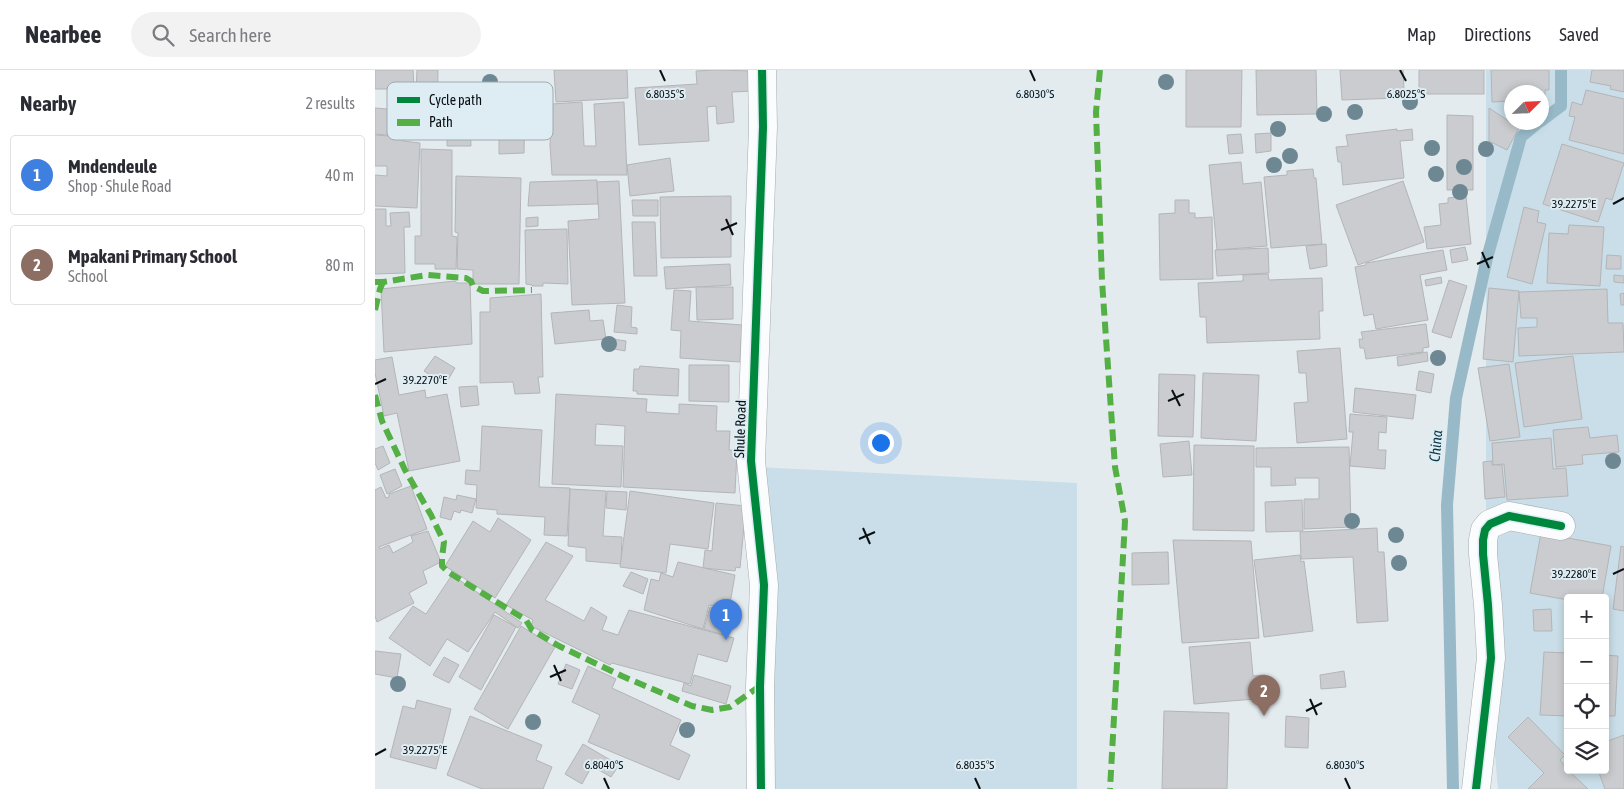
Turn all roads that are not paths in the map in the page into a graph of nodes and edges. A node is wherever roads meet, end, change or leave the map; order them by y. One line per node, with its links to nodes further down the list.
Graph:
1 (762, 70): 3 (street, Shule Road)
2 (1561, 526): 4 (street)
3 (761, 789)
4 (1476, 789)

